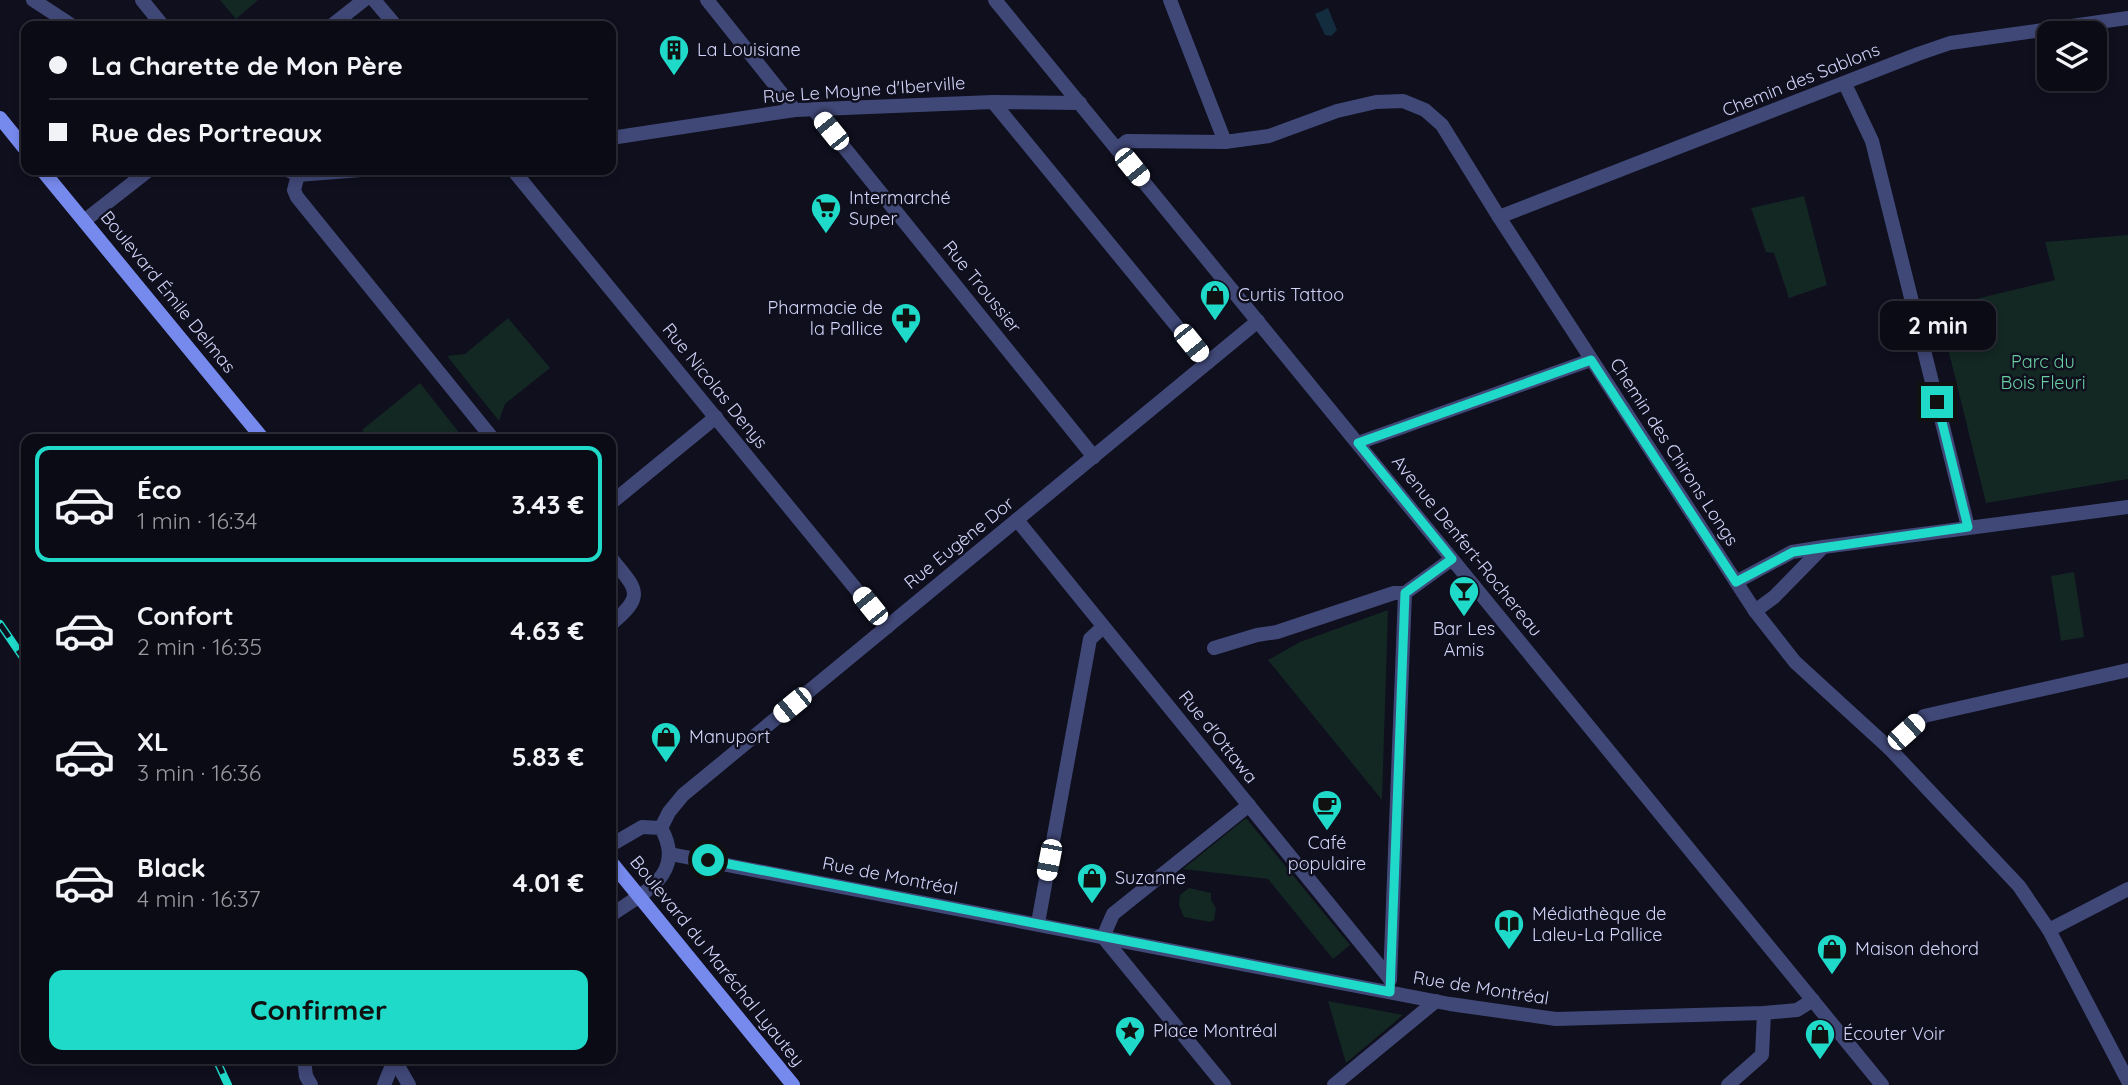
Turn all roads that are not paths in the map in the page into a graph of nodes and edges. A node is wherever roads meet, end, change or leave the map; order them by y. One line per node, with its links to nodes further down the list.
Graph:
1 (33, 0): 9 (street)
2 (142, 0): 10 (street)
3 (364, 0): 11 (street)
4 (374, 0): 12 (street)
5 (707, 0): 16 (street)
6 (995, 0): 15 (street, Avenue Denfert-Rochereau)
7 (1170, 0): 20 (street)
8 (2128, 18): 13 (street, Chemin des Sablons)
9 (65, 21)
10 (156, 21)
11 (337, 21)
12 (392, 21)
13 (1845, 84): 27 (street, Chemin des Sablons); 40 (street)
14 (993, 102): 15 (street, Rue Le Moyne d'Iberville); 17 (street, Rue Le Moyne d'Iberville); 31 (street)
15 (1080, 103): 22 (street, Avenue Denfert-Rochereau)
16 (795, 110): 17 (street, Rue Le Moyne d'Iberville); 19 (street, Rue Le Moyne d'Iberville)
17 (814, 110): 36 (street, Rue Troussier)
18 (0, 118): 21 (main road)
19 (616, 137)
20 (1225, 142): 22 (street, Chemin des Chirons Longs); 27 (street, Chemin des Chirons Longs)
21 (21, 144)
22 (1117, 149): 29 (street, Avenue Denfert-Rochereau)
23 (46, 175): 28 (main road, Boulevard Émile Delmas)
24 (143, 175): 28 (street)
25 (293, 175): 34 (street)
26 (517, 175): 32 (street, Rue Nicolas Denys)
27 (1499, 217): 30 (street, Chemin des Chirons Longs)
28 (84, 221): 33 (main road, Boulevard Émile Delmas)
29 (1258, 321): 31 (street, Rue Eugène Dor); 35 (street, Avenue Denfert-Rochereau)
30 (1591, 360): 35 (street); 44 (street, Chemin des Chirons Longs)
31 (1207, 363): 36 (street, Rue Eugène Dor)
32 (716, 417): 37 (street); 48 (street, Rue Nicolas Denys)
33 (259, 434)
34 (489, 434)
35 (1358, 443): 42 (street, Avenue Denfert-Rochereau)
36 (1094, 457): 39 (street, Rue Eugène Dor)
37 (616, 499)
38 (2128, 508): 40 (street)
39 (1017, 520): 48 (street, Rue Eugène Dor); 49 (street, Rue d'Ottawa)
40 (1968, 527): 41 (street)
41 (1823, 547): 44 (street); 46 (street)
42 (1452, 559): 45 (street); 65 (street, Avenue Denfert-Rochereau)
43 (616, 564): 47 (street)
44 (1736, 582): 46 (street, Chemin des Chirons Longs)
45 (1405, 593): 50 (street); 64 (street)
46 (1755, 611): 52 (street, Chemin des Chirons Longs)
47 (616, 620)
48 (887, 626): 54 (street, Rue Eugène Dor)
49 (1103, 626): 53 (street, Rue d'Ottawa); 61 (street)
50 (1214, 648)
51 (2128, 670): 52 (street)
52 (1889, 748): 62 (street, Chemin des Chirons Longs)
53 (1249, 805): 63 (street); 64 (street, Rue d'Ottawa)
54 (661, 828): 55 (street); 56 (street)
55 (616, 842)
56 (670, 853): 59 (street); 61 (street, Rue de Montréal)
57 (616, 868): 59 (main road, Boulevard du Maréchal Lyautey)
58 (2128, 889): 62 (street)
59 (638, 896): 60 (street); 75 (main road, Boulevard du Maréchal Lyautey)
60 (616, 911)
61 (1038, 923): 63 (street, Rue de Montréal)
62 (2049, 930): 71 (street, Chemin des Chirons Longs)
63 (1103, 937): 64 (street, Rue de Montréal); 76 (street)
64 (1390, 985): 66 (street, Rue de Montréal)
65 (1813, 1000): 67 (street, Rue de Montréal); 79 (street, Avenue Denfert-Rochereau)
66 (1436, 1001): 67 (street, Rue de Montréal); 77 (street)
67 (1764, 1013): 78 (street)
68 (304, 1064): 72 (street)
69 (392, 1064): 73 (street)
70 (396, 1064): 74 (street)
71 (2128, 1081)
72 (305, 1082)
73 (384, 1085)
74 (409, 1085)
75 (793, 1085)
76 (1224, 1085)
77 (1334, 1085)
78 (1728, 1085)
79 (1882, 1085)

